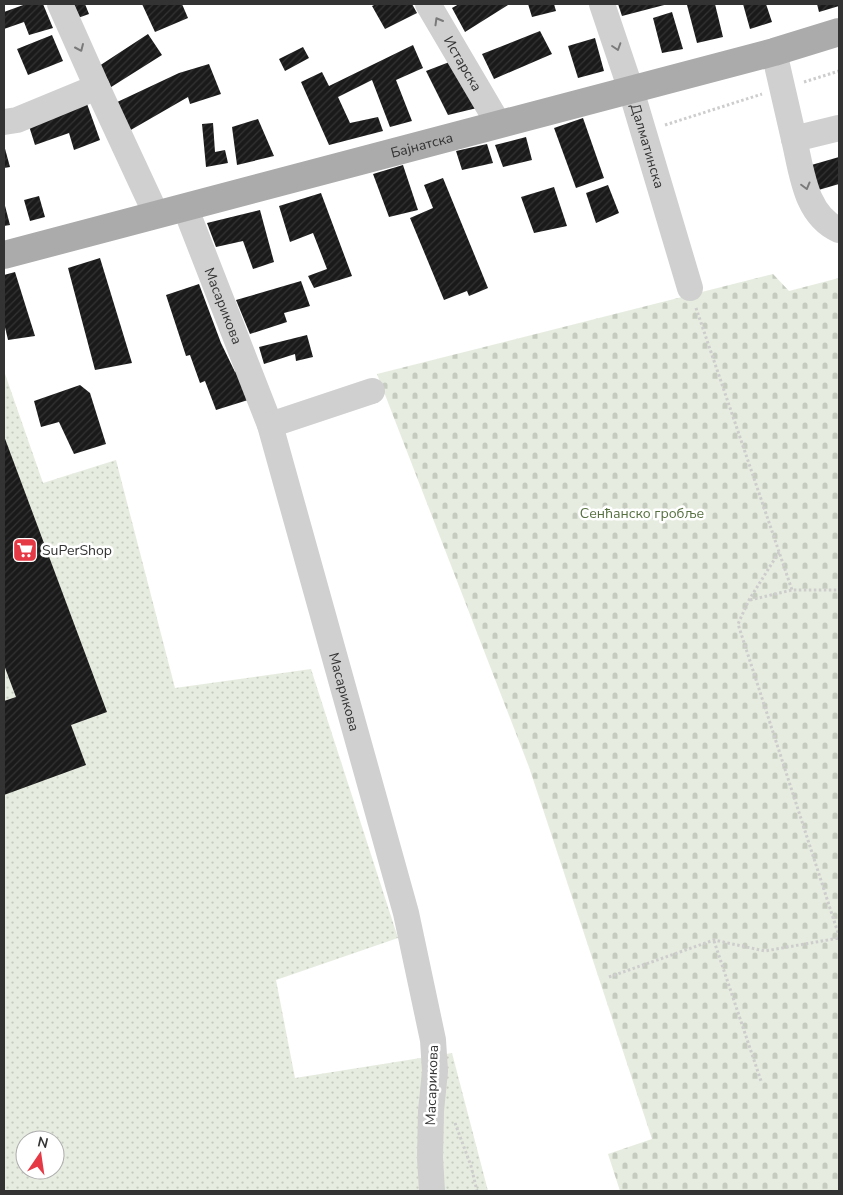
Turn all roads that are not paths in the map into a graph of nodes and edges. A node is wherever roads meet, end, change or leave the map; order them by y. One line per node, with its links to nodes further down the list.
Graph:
1 (60, 4): 6 (street, one-way to 6)
2 (428, 4): 9 (street, Истарска, one-way to 2)
3 (602, 4): 7 (street, Далматинска, one-way to 7)
4 (839, 32): 5 (main road, Бајнатска)
5 (774, 52): 7 (main road, Бајнатска); 11 (street)
6 (97, 88): 8 (street); 13 (street)
7 (631, 90): 9 (main road, Бајнатска); 16 (street, Далматинска)
8 (4, 122)
9 (498, 124): 12 (main road, Бајнатска)
10 (839, 128): 11 (street)
11 (794, 139): 14 (street, one-way to 14)
12 (185, 207): 13 (main road, Бајнатска); 18 (street, Масарикова)
13 (156, 214): 15 (main road, Бајнатска)
14 (839, 230)
15 (4, 255)
16 (690, 288)
17 (372, 391): 18 (street)
18 (270, 425): 19 (street, Масарикова)
19 (432, 1191)

